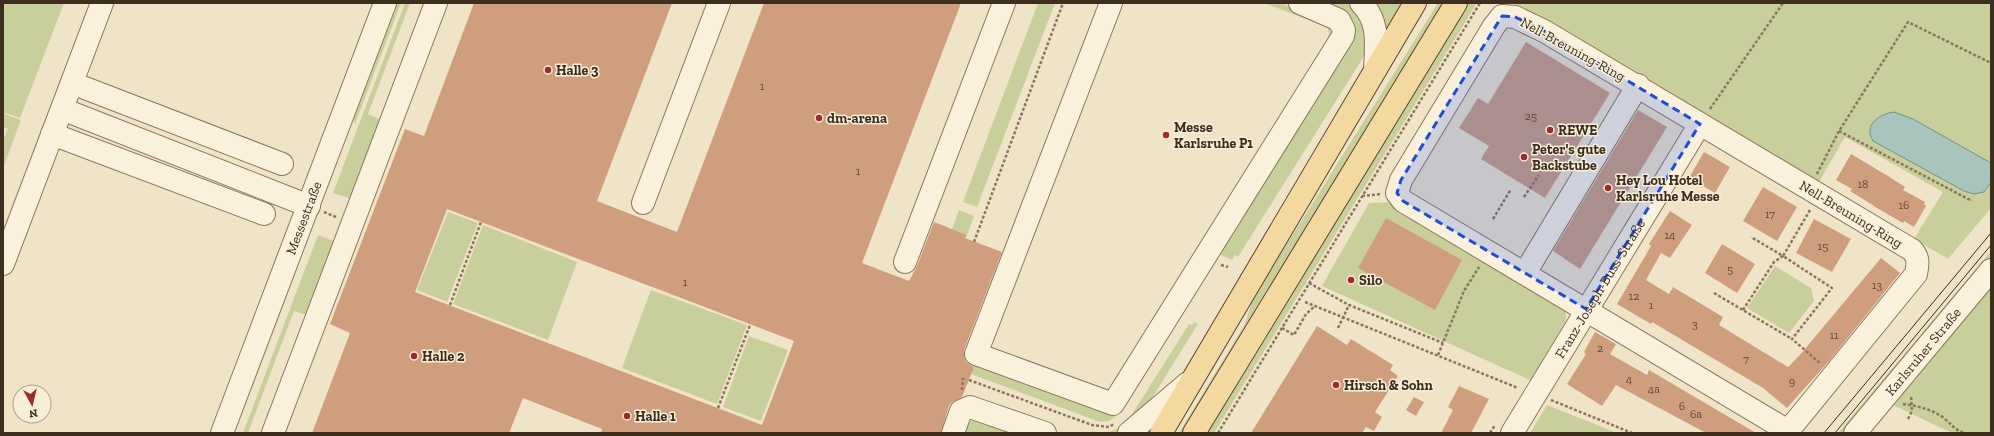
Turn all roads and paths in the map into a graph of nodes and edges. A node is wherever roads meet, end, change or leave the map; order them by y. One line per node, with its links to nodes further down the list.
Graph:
1 (102, 3): 16 (street)
2 (385, 3): 29 (street, Messestraße)
3 (436, 3): 62 (street)
4 (719, 3): 28 (street)
5 (1004, 3): 37 (street)
6 (1063, 3): 34 (path)
7 (1112, 3): 8 (street)
8 (1300, 3)
9 (1362, 3): 15 (street)
10 (1415, 3): 15 (main road)
11 (1456, 3): 67 (main road)
12 (1480, 3): 41 (path)
13 (1782, 3): 19 (path)
14 (1991, 63): 20 (path)
15 (1375, 70): 56 (main road)
16 (72, 83): 18 (street); 22 (street)
17 (1638, 85): 19 (street, Nell-Breuning-Ring); 35 (street, Nell-Breuning-Ring); 40 (street)
18 (62, 109): 21 (street); 29 (street)
19 (1700, 124): 25 (street, Nell-Breuning-Ring); 47 (street, Franz-Joseph-Buss-Straße)
20 (1839, 131): 25 (path); 27 (path)
21 (52, 134): 30 (street); 38 (street)
22 (282, 164)
23 (1539, 175): 26 (path)
24 (1511, 189): 31 (path)
25 (1815, 192): 36 (path); 55 (street, Nell-Breuning-Ring)
26 (1524, 197)
27 (1972, 201)
28 (643, 203)
29 (304, 204): 61 (street, Messestraße)
30 (264, 214)
31 (1494, 219)
32 (481, 222): 44 (path)
33 (1751, 237): 36 (path)
34 (974, 242)
35 (1489, 252): 40 (street, Nell-Breuning-Ring); 53 (path)
36 (1783, 256): 48 (path); 52 (path)
37 (905, 262)
38 (3, 264)
39 (1991, 270): 58 (street, Karlsruher Straße)
40 (1525, 273): 47 (street, Nell-Breuning-Ring)
41 (1309, 283): 45 (path); 50 (path)
42 (1714, 293): 48 (path)
43 (1305, 302): 46 (path)
44 (450, 305)
45 (1349, 305): 51 (path, bridge); 53 (path)
46 (1315, 306): 50 (path); 54 (path)
47 (1586, 309): 57 (street, Franz-Joseph-Buss-Straße); 60 (street, Nell-Breuning-Ring)
48 (1743, 310): 52 (path)
49 (750, 325): 59 (path)
50 (1282, 328): 68 (path)
51 (1338, 328)
52 (1792, 339): 55 (path)
53 (1444, 343): 54 (path)
54 (1438, 355): 57 (path)
55 (1830, 379): 60 (street, Nell-Breuning-Ring)
56 (1191, 381): 65 (street); 66 (main road)
57 (1536, 395): 69 (street, Franz-Joseph-Buss-Straße); 70 (path)
58 (1886, 395): 71 (street, Karlsruher Straße); 72 (path)
59 (718, 408)
60 (1787, 432)
61 (222, 433)
62 (273, 433)
63 (953, 433): 64 (street)
64 (1045, 433)
65 (1129, 433)
66 (1160, 433)
67 (1194, 433)
68 (1218, 433)
69 (1512, 433)
70 (1632, 433)
71 (1855, 433)
72 (1964, 433)

